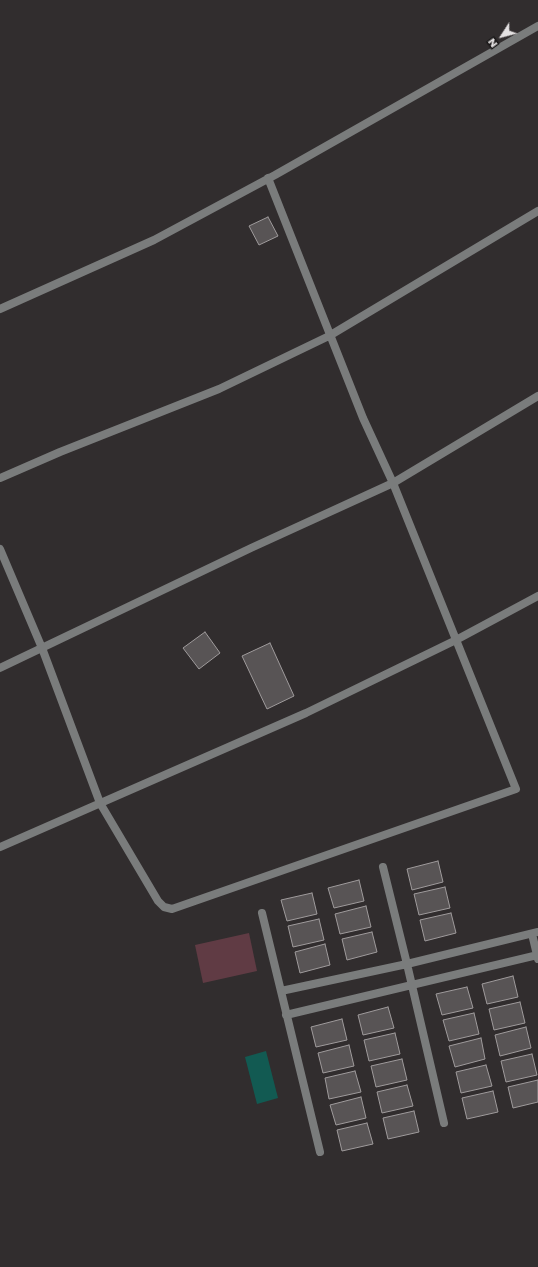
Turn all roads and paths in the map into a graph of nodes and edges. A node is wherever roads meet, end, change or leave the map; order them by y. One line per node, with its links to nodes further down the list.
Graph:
1 (538, 26): 2 (street)
2 (268, 178): 4 (street); 5 (street)
3 (538, 211): 5 (street)
4 (0, 309)
5 (330, 336): 7 (street); 8 (street)
6 (538, 396): 8 (street)
7 (0, 478)
8 (393, 483): 11 (street); 12 (street)
9 (0, 549): 12 (street)
10 (538, 596): 11 (street)
11 (456, 640): 14 (street); 14 (street)
12 (42, 648): 13 (street); 14 (street)
13 (0, 668)
14 (100, 803): 15 (street)
15 (0, 847)
16 (383, 867): 20 (street)
17 (262, 913): 22 (street)
18 (535, 933): 19 (street); 20 (street)
19 (538, 956): 21 (street)
20 (407, 964): 21 (street); 22 (street)
21 (412, 984): 23 (street); 24 (street)
22 (281, 991): 23 (street)
23 (286, 1014): 25 (street)
24 (444, 1123)
25 (320, 1152)

